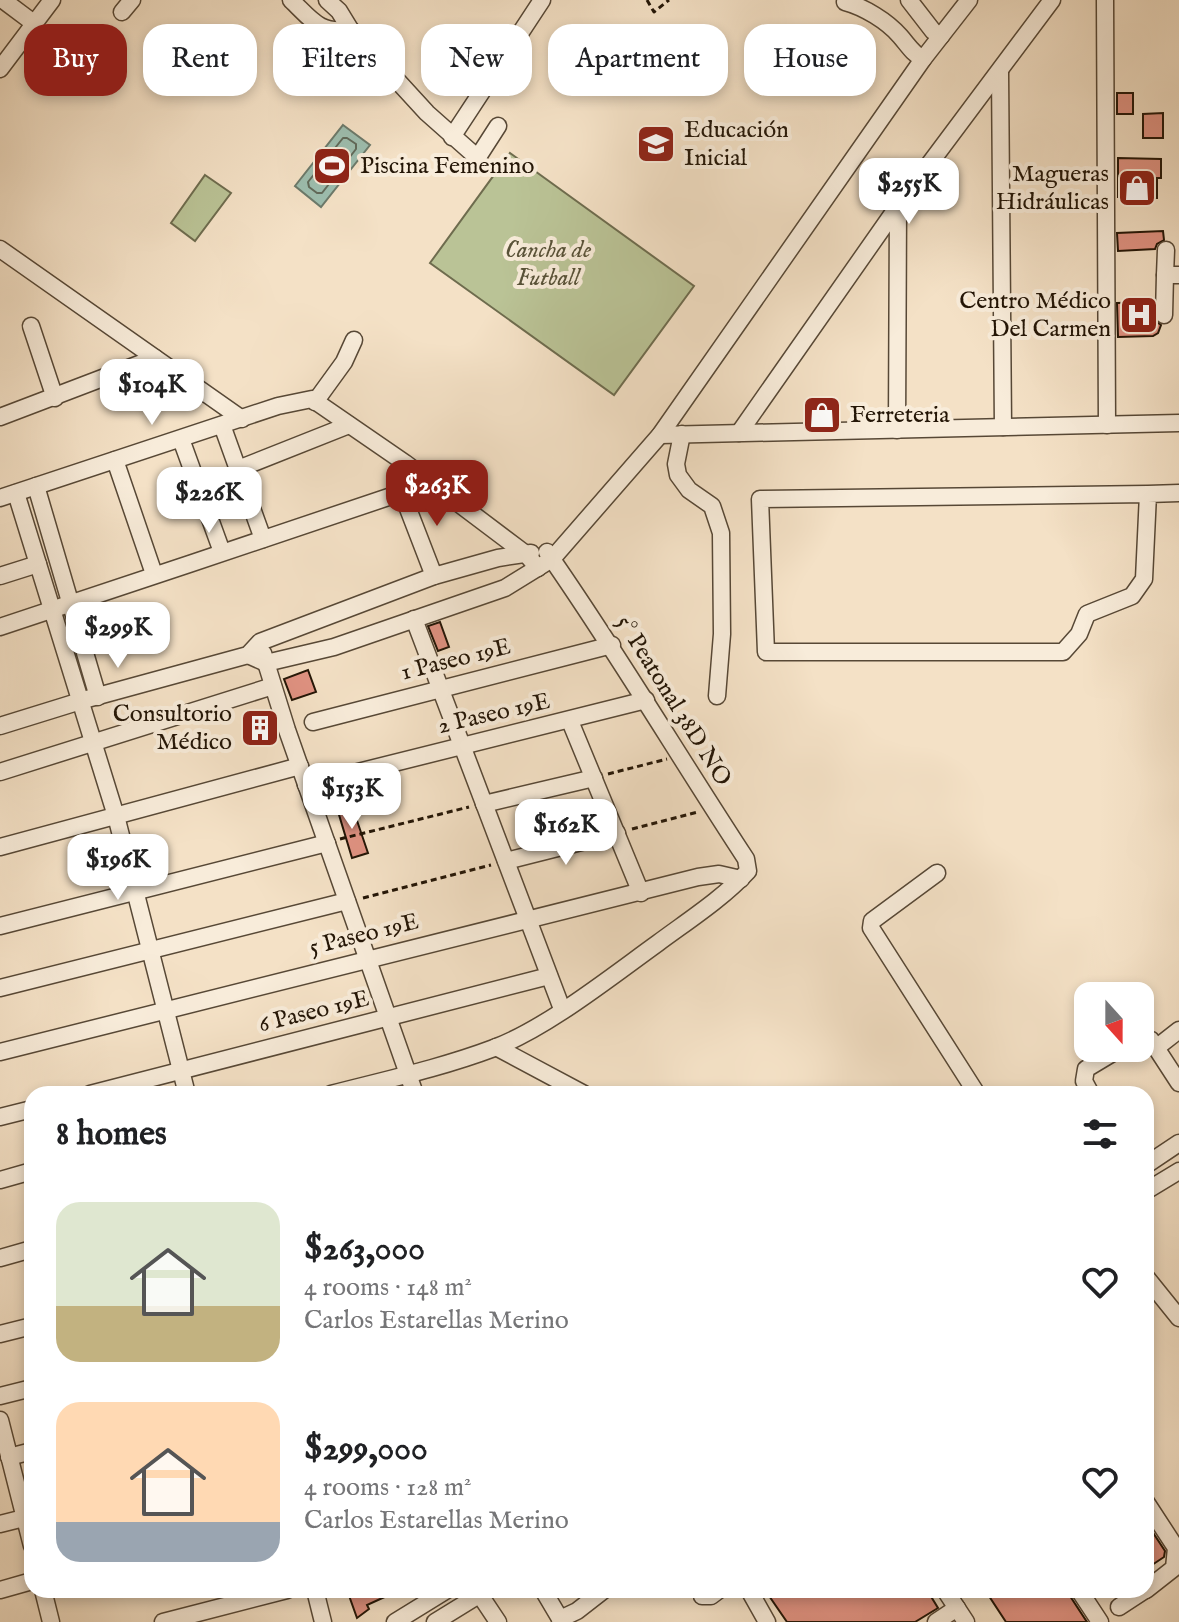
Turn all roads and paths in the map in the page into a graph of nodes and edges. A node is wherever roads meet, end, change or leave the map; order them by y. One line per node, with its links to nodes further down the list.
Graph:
1 (3, 0): 13 (street)
2 (52, 0): 13 (street)
3 (291, 0): 14 (street)
4 (327, 0): 15 (street)
5 (542, 0): 23 (street)
6 (647, 0): 7 (path)
7 (669, 0)
8 (909, 0): 16 (street)
9 (969, 0): 16 (street)
10 (1052, 0): 20 (street)
11 (1105, 0): 39 (street)
12 (845, 2): 18 (street)
13 (35, 24)
14 (316, 24)
15 (347, 24)
16 (941, 36): 18 (street)
17 (24, 38): 19 (street)
18 (923, 59): 45 (street)
19 (0, 69)
20 (1000, 72): 24 (street); 41 (street)
21 (405, 89): 23 (street)
22 (498, 126): 23 (street)
23 (452, 137)
24 (898, 206): 42 (street); 43 (street)
25 (0, 249): 31 (street)
26 (1166, 250): 27 (street)
27 (1172, 275): 28 (street)
28 (1164, 315)
29 (31, 326): 33 (street)
30 (354, 340): 34 (street)
31 (155, 358): 32 (street); 33 (street)
32 (203, 391): 36 (street); 40 (street)
33 (55, 398): 35 (street)
34 (315, 402): 36 (street); 38 (street)
35 (0, 417)
36 (242, 419): 40 (street)
37 (1179, 423): 39 (street)
38 (349, 425): 48 (street); 50 (street)
39 (1107, 425): 41 (street)
40 (217, 427): 46 (street); 48 (street)
41 (1003, 427): 42 (street)
42 (897, 430): 43 (street)
43 (739, 433): 44 (street)
44 (682, 434): 45 (street); 74 (street)
45 (660, 435): 59 (street)
46 (181, 439): 47 (street); 57 (street)
47 (115, 460): 51 (street); 61 (street)
48 (238, 469): 56 (street)
49 (0, 478): 55 (street)
50 (430, 483): 52 (street); 58 (street)
51 (36, 486): 55 (street); 64 (street)
52 (402, 493): 56 (street); 63 (street)
53 (1179, 493): 54 (street)
54 (1148, 494): 54 (street)
55 (7, 495): 60 (street)
56 (263, 539): 57 (street)
57 (222, 552): 61 (street)
58 (527, 555): 59 (street); 63 (street)
59 (550, 556): 66 (street); 69 (street, 5° Peatonal 38D NO)
60 (38, 564): 62 (street); 65 (street)
61 (154, 574): 64 (street)
62 (0, 576)
63 (434, 576): 68 (street)
64 (72, 605): 65 (street); 75 (street)
65 (52, 610): 67 (street); 77 (street)
66 (414, 619): 71 (street); 73 (street)
67 (0, 627)
68 (260, 642): 70 (street); 71 (street)
69 (612, 645): 73 (street, 1 Paseo 19E); 76 (street, 5° Peatonal 38D NO)
70 (248, 655): 71 (street); 75 (street)
71 (266, 663): 72 (street)
72 (273, 686): 81 (street); 84 (street)
73 (440, 689): 79 (street, 1 Paseo 19E); 82 (street)
74 (717, 696)
75 (98, 697): 77 (street)
76 (646, 700): 78 (street, 2 Paseo 19E); 83 (street, 5° Peatonal 38D NO)
77 (80, 701): 80 (street); 81 (street)
78 (570, 721): 82 (street, 2 Paseo 19E); 86 (street)
79 (313, 722)
80 (0, 726)
81 (94, 744): 85 (street); 90 (street)
82 (462, 746): 87 (street, 2 Paseo 19E); 88 (street)
83 (678, 756): 86 (path); 89 (street, 5° Peatonal 38D NO)
84 (300, 766): 87 (street); 90 (street)
85 (0, 772)
86 (594, 778): 88 (street); 91 (street)
87 (306, 785): 92 (street)
88 (484, 804): 92 (path); 94 (street)
89 (712, 808): 91 (path); 96 (street, 5° Peatonal 38D NO)
90 (116, 816): 93 (street); 97 (street)
91 (617, 833): 94 (street); 98 (street)
92 (327, 843): 97 (street); 99 (street)
93 (0, 847)
94 (506, 861): 99 (path); 100 (street)
95 (937, 873): 123 (street)
96 (741, 879): 98 (street, 5 Paseo 19E); 106 (street)
97 (136, 892): 101 (street); 102 (street)
98 (641, 893): 100 (street, 5 Paseo 19E)
99 (347, 901): 102 (street); 103 (street)
100 (528, 920): 103 (street, 5 Paseo 19E); 104 (street)
101 (0, 926)
102 (150, 951): 105 (street); 107 (street)
103 (368, 959): 107 (street, 5 Paseo 19E); 108 (street)
104 (549, 976): 106 (street); 108 (street, 6 Paseo 19E)
105 (0, 988)
106 (562, 1009): 111 (street)
107 (165, 1010): 113 (street, 5 Paseo 19E); 115 (street)
108 (389, 1018): 115 (street, 6 Paseo 19E); 116 (street)
109 (1179, 1030): 112 (street)
110 (1154, 1045): 112 (street)
111 (496, 1047): 116 (street); 122 (street)
112 (1156, 1048): 117 (street)
113 (0, 1052)
114 (1098, 1062): 124 (street)
115 (181, 1071): 118 (street, 6 Paseo 19E); 119 (street)
116 (409, 1075): 120 (street); 121 (street)
117 (1178, 1080)
118 (122, 1086)
119 (185, 1086)
120 (364, 1086)
121 (412, 1086)
122 (569, 1086)
123 (972, 1086)
124 (1087, 1086)
125 (24, 1111): 126 (street)
126 (0, 1117)
127 (1179, 1143): 128 (street)
128 (1154, 1160)
129 (1179, 1171): 132 (street)
130 (24, 1173): 131 (street)
131 (0, 1180)
132 (1154, 1186)
133 (24, 1251): 134 (street)
134 (0, 1258)
135 (1154, 1287): 136 (street)
136 (1179, 1318)
137 (24, 1328): 138 (street)
138 (0, 1334)
139 (24, 1390): 140 (street)
140 (0, 1396)
141 (0, 1420): 143 (street)
142 (24, 1453): 143 (street)
143 (9, 1457): 144 (street)
144 (24, 1504)
145 (1154, 1514): 149 (street)
146 (24, 1518): 147 (street)
147 (0, 1524)
148 (24, 1583): 150 (street)
149 (1154, 1584)
150 (0, 1590)
151 (45, 1598): 166 (street)
152 (256, 1598): 167 (street)
153 (317, 1598): 168 (street)
154 (434, 1598): 169 (street)
155 (474, 1598): 170 (street)
156 (487, 1598): 171 (street)
157 (548, 1598): 165 (street)
158 (594, 1598): 165 (street)
159 (754, 1598): 172 (street)
160 (950, 1598): 164 (street)
161 (1084, 1598): 174 (street)
162 (1133, 1598): 163 (street)
163 (1119, 1607)
164 (961, 1615): 173 (street)
165 (561, 1620)
166 (51, 1622)
167 (163, 1622)
168 (323, 1622)
169 (395, 1622)
170 (435, 1622)
171 (498, 1622)
172 (767, 1622)
173 (936, 1622)
174 (1100, 1622)

